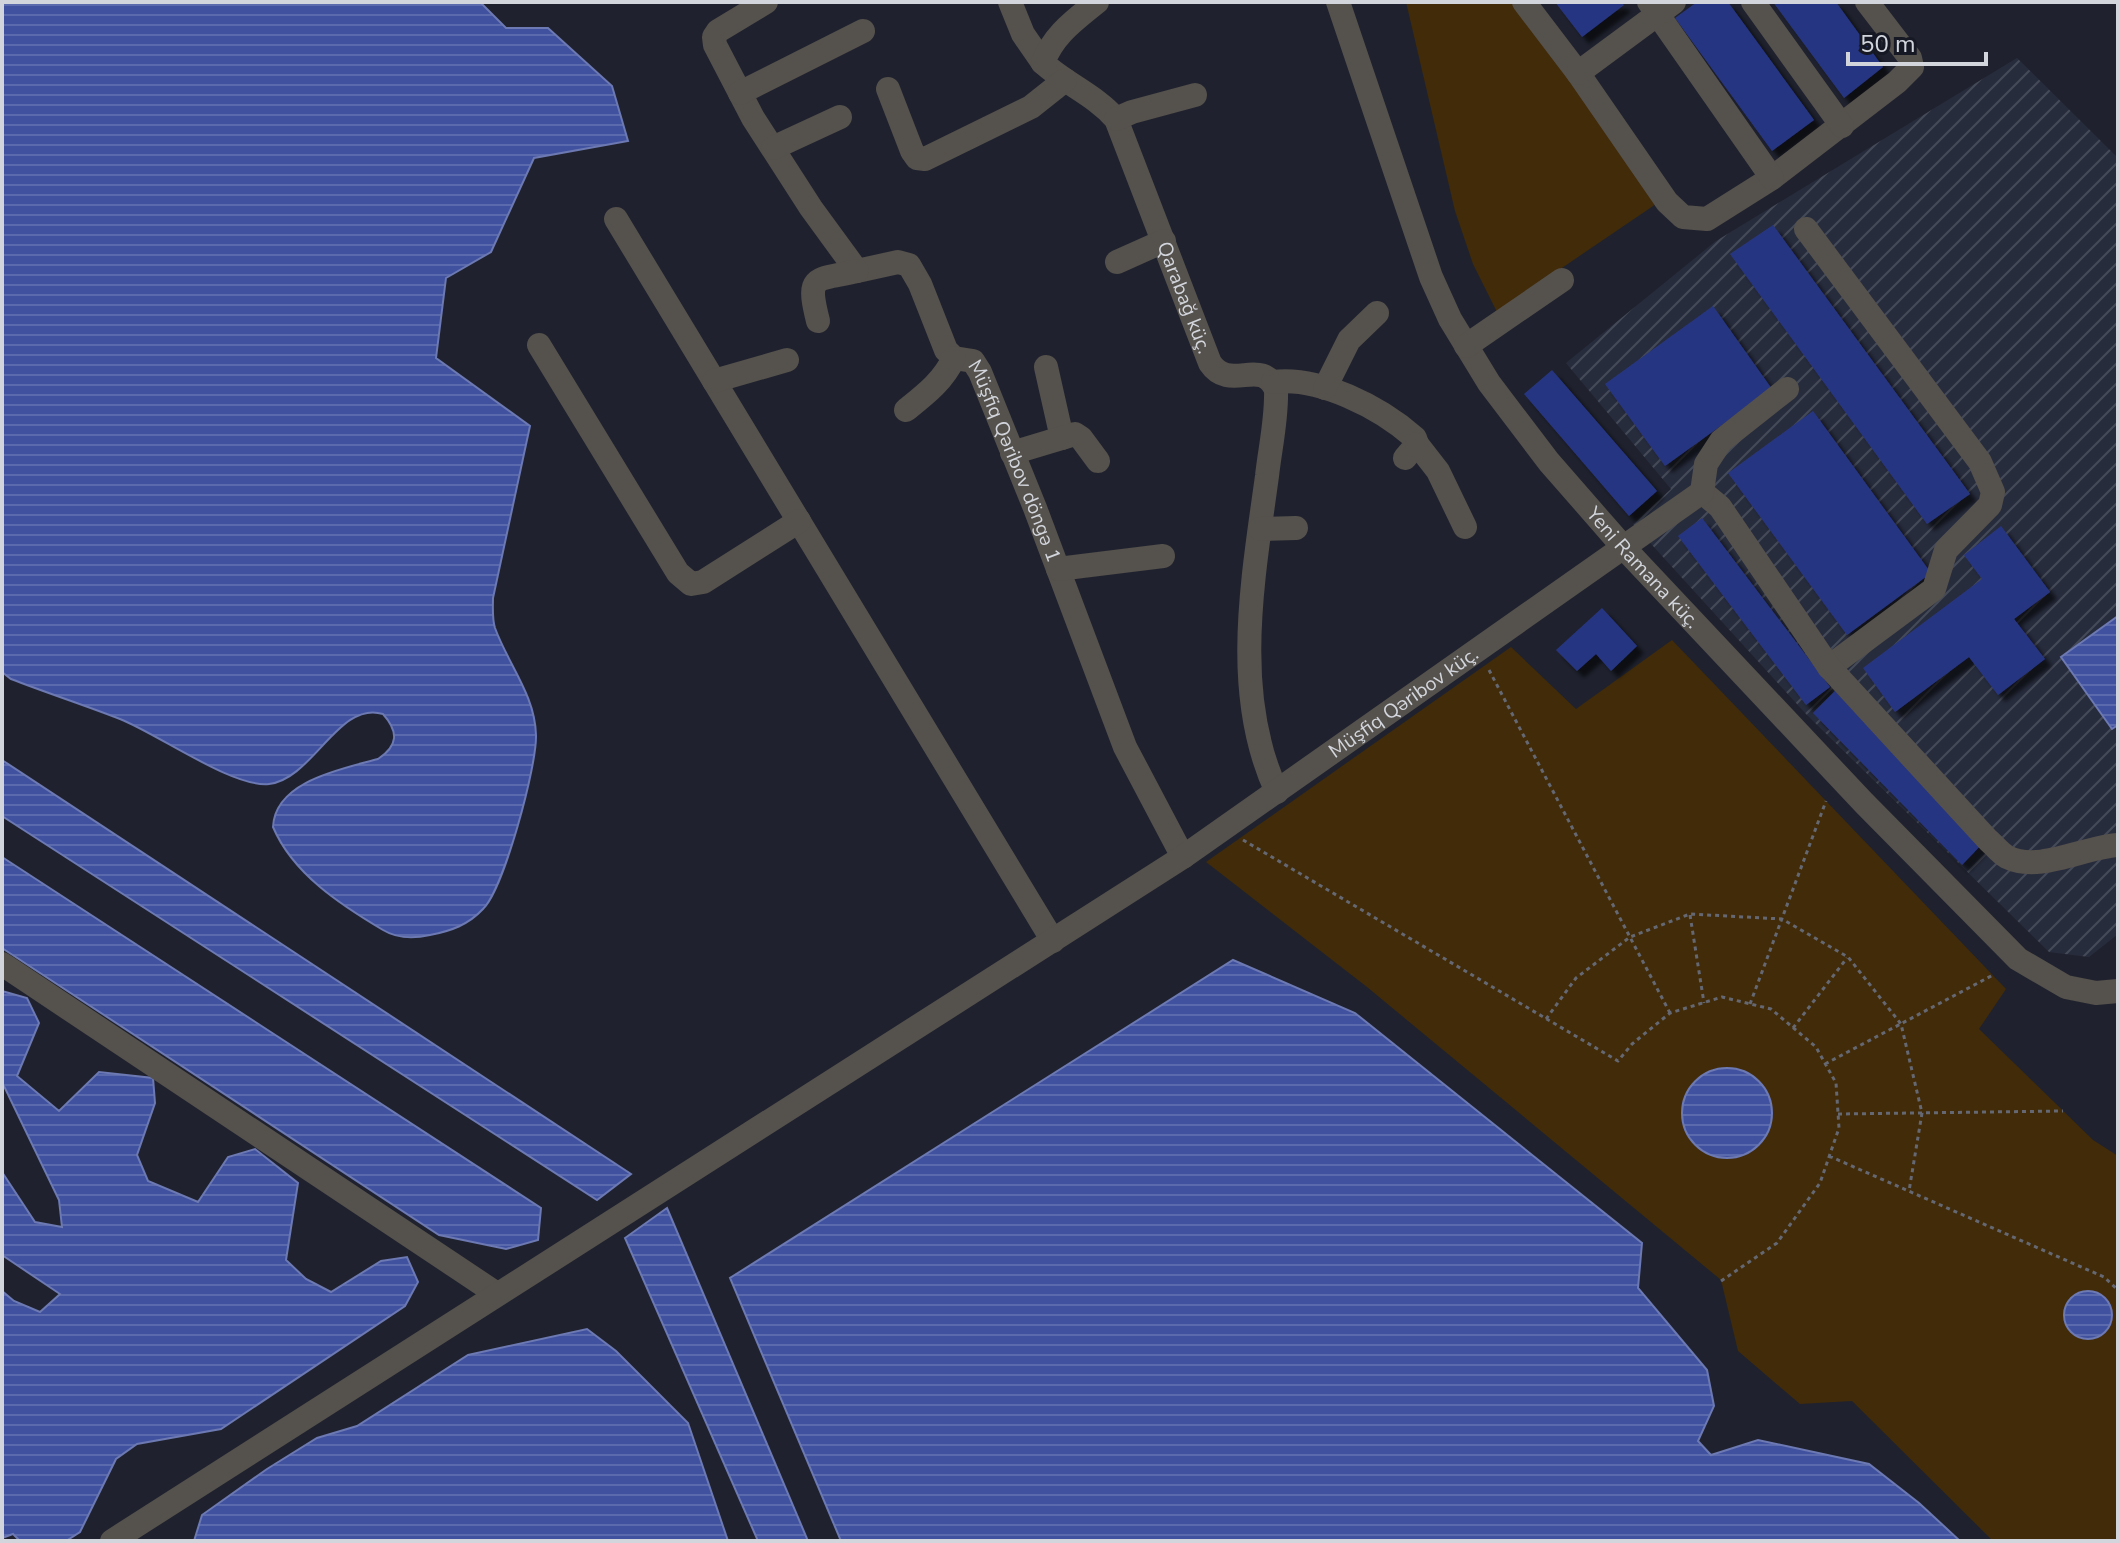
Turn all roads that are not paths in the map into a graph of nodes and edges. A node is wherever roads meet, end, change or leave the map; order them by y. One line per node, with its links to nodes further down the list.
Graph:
1 (766, 2): 14 (street)
2 (1010, 2): 10 (street, Qarabağ küç.)
3 (1097, 2): 10 (street)
4 (1338, 2): 30 (street, Yeni Ramana küç.)
5 (1524, 2): 11 (street)
6 (1753, 2): 18 (street)
7 (1867, 2): 18 (street)
8 (1661, 6): 11 (street); 20 (street)
9 (863, 31): 14 (street)
10 (1043, 63): 12 (street, Qarabağ küç.)
11 (1578, 73): 20 (street)
12 (1065, 80): 13 (street); 17 (street, Qarabağ küç.)
13 (888, 89)
14 (740, 93): 19 (street)
15 (1195, 95): 17 (street)
16 (840, 117): 19 (street)
17 (1116, 119): 23 (street, Qarabağ küç.)
18 (1842, 126): 20 (street)
19 (773, 148): 25 (street)
20 (1772, 178)
21 (616, 219): 34 (street)
22 (1806, 229): 50 (street)
23 (1164, 241): 24 (street); 35 (street, Qarabağ küç.)
24 (1117, 262)
25 (857, 271): 28 (street); 31 (street, Müşfiq Qəribov döngə 1)
26 (1562, 280): 30 (street)
27 (1377, 313): 36 (street)
28 (818, 321)
29 (539, 345): 43 (street)
30 (1466, 346): 47 (street, Yeni Ramana küç.)
31 (954, 358): 38 (street); 40 (street, Müşfiq Qəribov döngə 1)
32 (787, 360): 34 (street)
33 (1046, 367): 39 (street)
34 (714, 381): 43 (street)
35 (1273, 382): 36 (street); 46 (street)
36 (1325, 388): 44 (street)
37 (1787, 389): 42 (street)
38 (906, 410)
39 (1062, 438): 40 (street); 41 (street)
40 (1012, 453): 49 (street, Müşfiq Qəribov döngə 1)
41 (1098, 461)
42 (1702, 492): 47 (street, Müşfiq Qəribov küç.); 50 (street)
43 (799, 521): 54 (street)
44 (1465, 527)
45 (1296, 528): 46 (street)
46 (1260, 529): 51 (street)
47 (1625, 549): 51 (street, Müşfiq Qəribov küç.); 56 (street, Yeni Ramana küç.)
48 (1163, 556): 49 (street)
49 (1058, 569): 53 (street, Müşfiq Qəribov döngə 1)
50 (1829, 667): 52 (street)
51 (1277, 792): 53 (street, Müşfiq Qəribov küç.)
52 (2118, 845)
53 (1183, 857): 54 (street, Müşfiq Qəribov küç.)
54 (1053, 941): 57 (street, Müşfiq Qəribov küç.)
55 (2, 964): 57 (street)
56 (2118, 991)
57 (497, 1294): 58 (street, Müşfiq Qəribov küç.)
58 (112, 1541)

